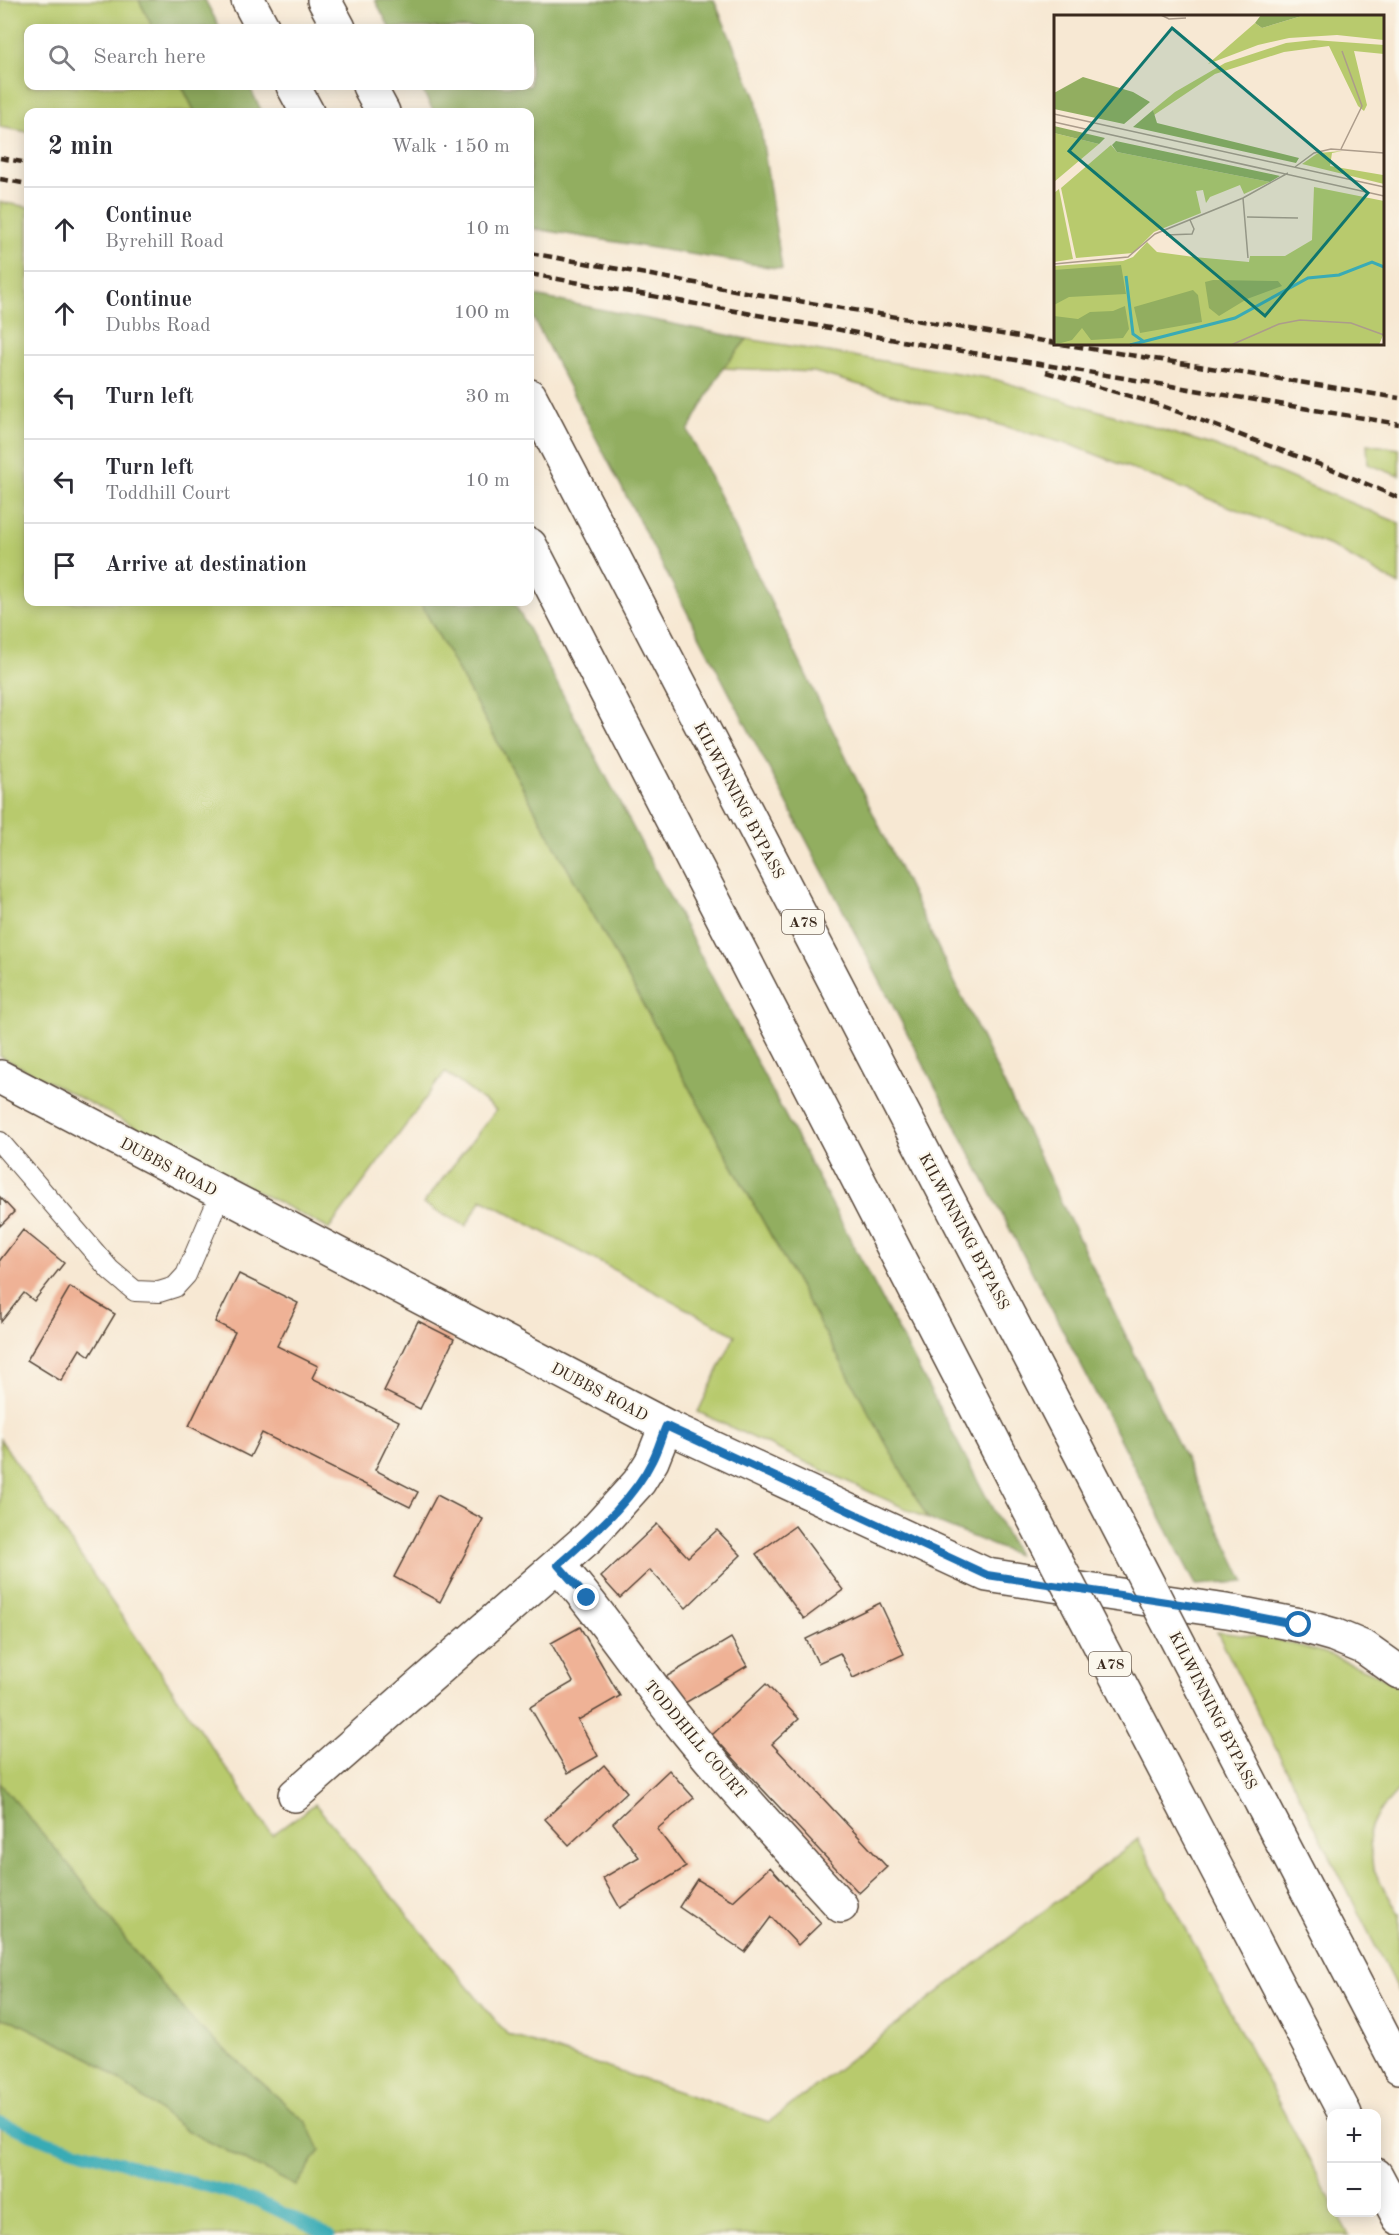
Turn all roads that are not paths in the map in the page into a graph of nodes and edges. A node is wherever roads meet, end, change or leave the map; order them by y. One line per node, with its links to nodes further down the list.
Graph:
1 (248, 0): 3 (main road)
2 (324, 0): 4 (main road)
3 (261, 24)
4 (337, 24)
5 (295, 90): 7 (main road)
6 (371, 90): 8 (main road)
7 (305, 108)
8 (381, 108)
9 (534, 404): 19 (main road, KILWINNING BYPASS / A78, bridge)
10 (534, 553): 20 (main road, A78, bridge)
11 (0, 1077): 13 (main road, DUBBS ROAD)
12 (0, 1142): 13 (lane)
13 (221, 1193): 14 (main road, DUBBS ROAD)
14 (666, 1426): 15 (main road); 16 (main road, DUBBS ROAD)
15 (558, 1565): 17 (main road); 18 (main road, TODDHILL COURT)
16 (1399, 1672)
17 (295, 1795)
18 (841, 1906)
19 (1399, 2067)
20 (1342, 2109)
21 (1381, 2183): 22 (main road)
22 (1399, 2218)

